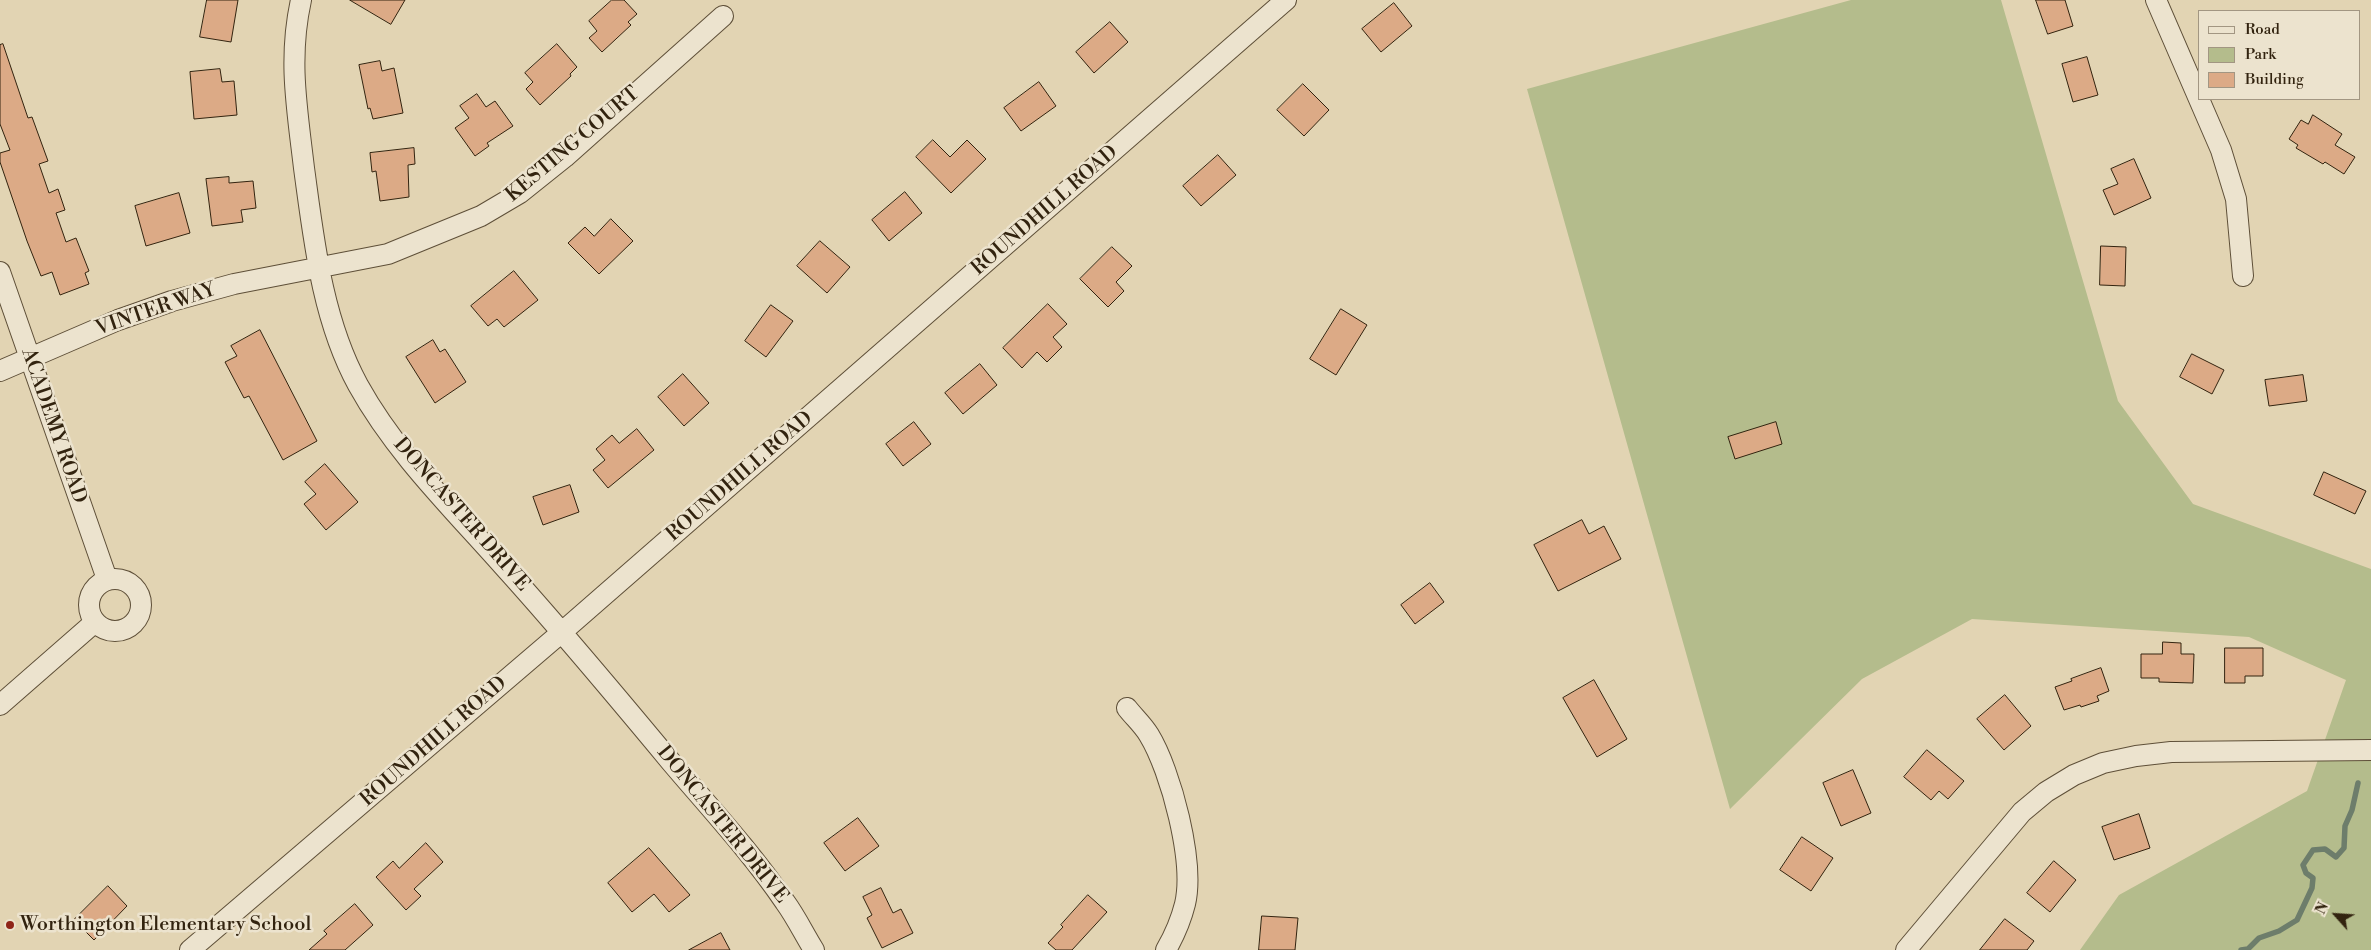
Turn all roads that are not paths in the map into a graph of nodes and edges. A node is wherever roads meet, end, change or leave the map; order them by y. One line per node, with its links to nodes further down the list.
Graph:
1 (302, 0): 7 (street, DONCASTER DRIVE)
2 (1286, 0): 14 (street, ROUNDHILL ROAD)
3 (2156, 0): 5 (street)
4 (722, 16): 7 (street, KESTING COURT)
5 (2198, 97)
6 (2199, 100): 9 (street)
7 (319, 268): 10 (street, VINTER WAY); 14 (street, DONCASTER DRIVE)
8 (0, 272): 10 (street, ACADEMY ROAD)
9 (2243, 276)
10 (30, 358): 11 (street, VINTER WAY); 12 (street, ACADEMY ROAD)
11 (0, 371)
12 (107, 580): 13 (street); 13 (street)
13 (95, 622): 15 (street)
14 (562, 632): 18 (street, ROUNDHILL ROAD); 19 (street, DONCASTER DRIVE)
15 (0, 705)
16 (1128, 708): 20 (street)
17 (2371, 750): 21 (street)
18 (190, 950)
19 (814, 950)
20 (1166, 950)
21 (1906, 950)

